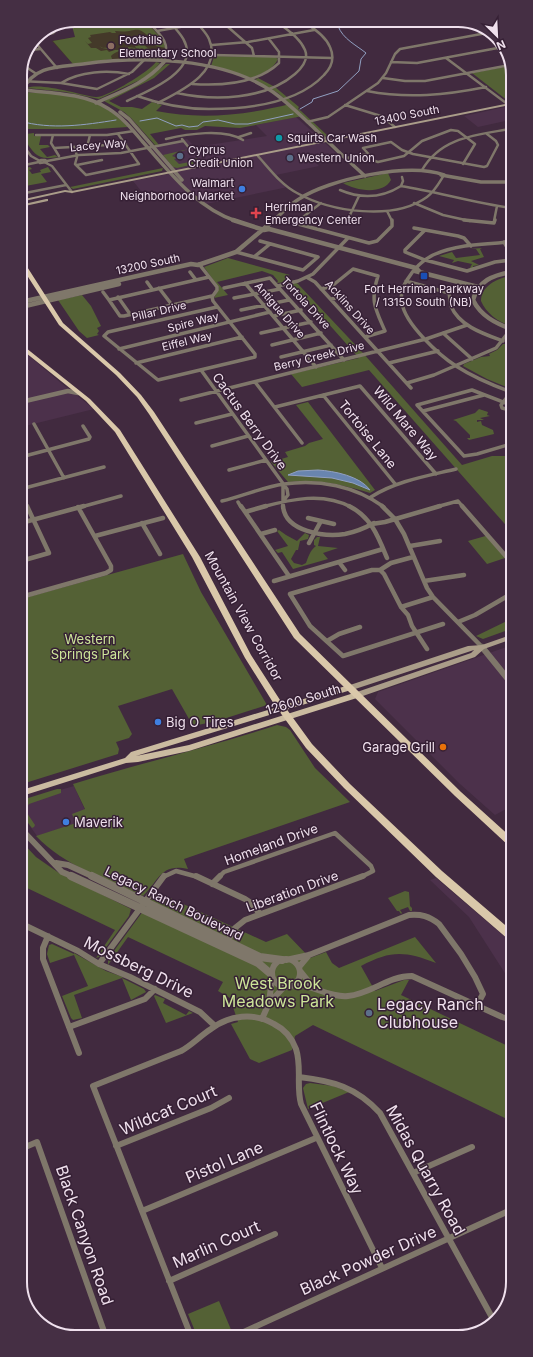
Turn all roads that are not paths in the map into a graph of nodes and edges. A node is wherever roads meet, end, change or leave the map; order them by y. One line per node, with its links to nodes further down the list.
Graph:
1 (153, 27): 9 (street)
2 (181, 27): 7 (street)
3 (201, 27): 15 (street)
4 (228, 27): 13 (street)
5 (284, 27): 10 (street)
6 (310, 27): 8 (street)
7 (175, 28): 9 (street); 28 (street)
8 (314, 30): 10 (street); 23 (street)
9 (157, 31): 26 (street)
10 (292, 34): 12 (street); 22 (street)
11 (477, 35): 27 (street)
12 (269, 39): 13 (street); 21 (street)
13 (245, 43): 15 (street); 20 (street)
14 (38, 45): 16 (street)
15 (212, 45): 19 (street)
16 (40, 48): 17 (street); 31 (street)
17 (35, 49)
18 (477, 52): 24 (street)
19 (213, 55): 20 (street); 30 (street)
20 (254, 56): 21 (street)
21 (280, 57): 22 (street); 37 (street)
22 (306, 58): 23 (street); 43 (street)
23 (332, 58): 48 (street)
24 (446, 58): 27 (street); 33 (street)
25 (144, 60): 26 (street); 31 (street); 35 (street)
26 (164, 62): 28 (street); 51 (street)
27 (391, 62): 36 (street)
28 (183, 64): 30 (street); 47 (street)
29 (505, 66): 33 (street)
30 (208, 67): 37 (street); 41 (street)
31 (57, 68): 34 (street)
32 (28, 69): 34 (street)
33 (467, 73): 36 (street); 42 (street)
34 (35, 74): 38 (street)
35 (129, 74): 40 (street); 40 (street)
36 (383, 78): 45 (street)
37 (250, 79): 41 (street); 43 (street)
38 (27, 80)
39 (27, 81): 40 (street)
40 (61, 83)
41 (192, 84): 46 (street)
42 (486, 87): 45 (street); 50 (street)
43 (268, 88): 46 (street); 48 (street)
44 (27, 90): 51 (street)
45 (367, 91): 53 (street)
46 (177, 94): 52 (street)
47 (137, 96): 49 (street); 52 (street)
48 (281, 98): 52 (street); 55 (street)
49 (127, 101)
50 (506, 101)
51 (97, 102): 58 (street); 74 (street)
52 (158, 103)
53 (345, 105): 55 (street); 56 (street)
54 (506, 105): 56 (main road, 13400 South)
55 (307, 122): 70 (street)
56 (395, 127): 70 (main road, 13400 South)
57 (506, 130): 61 (street)
58 (134, 131): 60 (street); 74 (street)
59 (252, 133): 66 (street)
60 (118, 134): 64 (street); 72 (street)
61 (487, 134): 67 (street); 90 (street)
62 (36, 135): 63 (street)
63 (53, 135): 64 (street); 75 (street)
64 (90, 135): 73 (street)
65 (179, 136): 66 (street); 68 (street); 71 (street)
66 (240, 137): 69 (street)
67 (467, 138): 80 (street); 84 (street); 90 (street)
68 (166, 140)
69 (243, 140)
70 (327, 140): 81 (main road, 13400 South); 85 (street)
71 (183, 141): 74 (street, Lacey Way); 76 (street)
72 (126, 144): 73 (street); 79 (street)
73 (87, 147): 78 (street)
74 (151, 147): 79 (street, Lacey Way); 95 (street)
75 (54, 148): 78 (street); 83 (street)
76 (190, 148)
77 (27, 151): 87 (street)
78 (75, 151): 79 (street, Lacey Way); 88 (street, Lacey Way); 92 (street)
79 (131, 151): 92 (street)
80 (408, 152): 82 (street); 84 (street); 89 (street)
81 (257, 154): 95 (main road, 13400 South); 106 (street)
82 (368, 154): 85 (street); 89 (street)
83 (59, 156)
84 (429, 157): 90 (street); 94 (street)
85 (346, 158): 97 (street)
86 (102, 160): 92 (street)
87 (39, 162): 88 (street, Lacey Way); 91 (street)
88 (46, 162): 100 (street)
89 (378, 162): 93 (street)
90 (463, 164)
91 (27, 165)
92 (77, 165)
93 (378, 166)
94 (422, 170): 96 (street); 97 (street)
95 (172, 172): 104 (main road, 13400 South); 118 (street)
96 (444, 175): 99 (street); 103 (street)
97 (365, 176): 106 (street)
98 (402, 177): 101 (street)
99 (506, 182)
100 (66, 185): 104 (street); 105 (street)
101 (401, 186): 103 (street); 107 (street)
102 (340, 190): 107 (street)
103 (433, 191): 110 (street); 112 (street)
104 (72, 192): 108 (main road, 13400 South); 111 (main road, 13400 South)
105 (27, 193)
106 (303, 196): 109 (street); 118 (street)
107 (359, 196): 114 (street)
108 (27, 200)
109 (321, 203): 114 (street); 120 (street)
110 (414, 203): 112 (street); 115 (street)
111 (27, 205)
112 (497, 206): 113 (street)
113 (506, 207)
114 (352, 210): 115 (street); 116 (street)
115 (387, 210): 120 (street)
116 (349, 217)
117 (414, 228): 119 (street)
118 (264, 230): 126 (street); 127 (street)
119 (424, 230): 125 (street); 129 (street)
120 (348, 238): 126 (street)
121 (260, 241): 123 (street)
122 (504, 242): 124 (street); 125 (street)
123 (270, 244): 128 (street); 131 (street)
124 (506, 245)
125 (471, 246): 129 (street)
126 (339, 249): 133 (street); 134 (street)
127 (236, 252): 128 (street); 132 (street, 13200 South)
128 (254, 257): 131 (street)
129 (425, 260): 130 (street); 134 (street)
130 (506, 261)
131 (311, 264): 133 (street)
132 (198, 265): 138 (street); 156 (street, 13200 South)
133 (321, 266): 139 (street)
134 (416, 270): 141 (street); 145 (street)
135 (190, 272): 140 (street)
136 (27, 273): 156 (highway)
137 (506, 274): 145 (street)
138 (209, 277): 140 (street); 152 (street)
139 (308, 278): 144 (street); 149 (street, Acklins Drive)
140 (196, 280): 146 (street)
141 (406, 281): 172 (street); 181 (street)
142 (147, 282): 148 (street)
143 (245, 283): 144 (street, Tortola Drive); 147 (street); 151 (street, Antigua Drive)
144 (279, 287): 151 (street); 159 (street, Tortola Drive)
145 (478, 287): 173 (street)
146 (159, 288): 148 (street); 162 (street)
147 (224, 288)
148 (152, 289): 153 (street)
149 (321, 289): 157 (street, Acklins Drive); 180 (street)
150 (103, 292): 158 (street)
151 (254, 294): 155 (street); 163 (street, Antigua Drive)
152 (212, 296): 162 (street); 164 (street)
153 (118, 297): 158 (street); 168 (street)
154 (343, 297): 157 (street)
155 (234, 298)
156 (44, 299): 160 (street); 161 (street); 285 (highway)
157 (331, 299): 180 (street, Acklins Drive)
158 (109, 300): 168 (street)
159 (289, 300): 163 (street); 166 (street, Tortola Drive)
160 (27, 301)
161 (27, 304)
162 (172, 305): 168 (street)
163 (264, 305): 165 (street); 167 (street, Antigua Drive)
164 (217, 307): 170 (street); 186 (street, Pillar Drive)
165 (242, 310)
166 (301, 310): 169 (street); 171 (street, Tortola Drive)
167 (270, 312): 169 (street, Antigua Drive); 170 (street, Spire Way)
168 (130, 314)
169 (274, 316): 174 (street, Antigua Drive)
170 (230, 322): 179 (street); 186 (street, Spire Way)
171 (311, 322): 174 (street); 176 (street, Tortola Drive)
172 (468, 325): 177 (street, Berry Creek Drive); 183 (street)
173 (506, 327)
174 (284, 328): 175 (street); 182 (street, Antigua Drive)
175 (262, 333)
176 (321, 333): 182 (street); 185 (street, Tortola Drive)
177 (443, 333): 181 (street, Berry Creek Drive); 192 (street)
178 (506, 336): 183 (street)
179 (242, 337): 194 (street, Eiffel Way); 198 (street)
180 (365, 337): 188 (street, Acklins Drive)
181 (426, 339): 188 (street, Berry Creek Drive); 189 (street)
182 (294, 340): 184 (street); 190 (street, Antigua Drive)
183 (503, 341): 192 (street)
184 (272, 345)
185 (332, 345): 190 (street); 193 (street, Tortola Drive)
186 (119, 349): 194 (street)
187 (27, 351): 201 (highway, Mountain View Corridor)
188 (378, 351): 193 (street, Berry Creek Drive); 195 (street, Acklins Drive)
189 (438, 351): 195 (street); 196 (street)
190 (304, 352): 191 (street); 197 (street, Antigua Drive)
191 (281, 358)
192 (472, 358): 196 (street)
193 (344, 360): 197 (street, Berry Creek Drive)
194 (136, 363): 198 (street)
195 (389, 363): 200 (street, Acklins Drive)
196 (455, 366): 200 (street); 203 (street)
197 (316, 367): 199 (street, Berry Creek Drive)
198 (201, 370): 204 (street, Cactus Berry Drive)
199 (255, 382): 204 (street, Berry Creek Drive); 214 (street)
200 (407, 383): 202 (street, Acklins Drive)
201 (67, 384): 205 (highway, Mountain View Corridor); 209 (street)
202 (412, 388)
203 (506, 390)
204 (216, 391): 211 (street, Berry Creek Drive); 216 (street, Cactus Berry Drive)
205 (78, 393): 210 (street); 287 (highway, Mountain View Corridor)
206 (323, 395): 214 (street, Wild Mare Way); 230 (street, Wild Mare Way); 233 (street, Tortoise Lane)
207 (484, 395): 212 (street); 215 (street); 215 (street)
208 (506, 398): 212 (street)
209 (27, 399)
210 (27, 399)
211 (181, 400)
212 (503, 402): 213 (street)
213 (506, 404)
214 (275, 408): 221 (street)
215 (423, 411): 223 (street)
216 (232, 414): 217 (street); 220 (street, Cactus Berry Drive)
217 (196, 423)
218 (34, 424): 224 (street)
219 (83, 426): 224 (street)
220 (248, 436): 222 (street); 226 (street, Cactus Berry Drive)
221 (302, 443)
222 (212, 446)
223 (504, 446)
224 (48, 450): 225 (street); 231 (street)
225 (27, 455)
226 (266, 460): 229 (street); 232 (street, Cactus Berry Drive)
227 (104, 467): 231 (street)
228 (456, 469): 230 (street)
229 (229, 470)
230 (436, 474): 233 (street)
231 (64, 478): 234 (street)
232 (284, 484): 236 (street); 237 (street); 238 (street)
233 (396, 485): 236 (street)
234 (27, 487)
235 (121, 496): 241 (street)
236 (371, 497): 245 (street)
237 (284, 500): 242 (street); 251 (street); 253 (street)
238 (222, 501)
239 (238, 502): 242 (street)
240 (27, 506): 246 (street)
241 (78, 507): 246 (street); 255 (street)
242 (246, 512): 254 (street)
243 (163, 518): 249 (street)
244 (308, 518): 248 (street)
245 (395, 518): 251 (street); 258 (street); 261 (street)
246 (34, 519): 247 (street); 264 (street)
247 (27, 521)
248 (320, 521): 250 (street); 253 (street)
249 (142, 524): 255 (street); 260 (street)
250 (334, 524)
251 (372, 524): 253 (street); 259 (street)
252 (275, 530): 254 (street)
253 (314, 533): 257 (street)
254 (261, 534): 269 (street)
255 (95, 536): 272 (street)
256 (440, 541): 258 (street)
257 (309, 543)
258 (410, 546): 262 (street)
259 (383, 549): 263 (street); 265 (street)
260 (160, 554)
261 (506, 556)
262 (413, 557): 267 (street); 271 (street)
263 (387, 558)
264 (27, 559)
265 (339, 562): 266 (street); 269 (street)
266 (345, 570)
267 (380, 570): 275 (street); 281 (street)
268 (464, 574): 271 (street)
269 (289, 576): 270 (street)
270 (274, 581)
271 (424, 581): 273 (street)
272 (27, 595)
273 (433, 597): 275 (street); 276 (street)
274 (506, 597): 276 (street)
275 (401, 606): 279 (street)
276 (458, 622): 282 (street)
277 (444, 624): 279 (street)
278 (360, 627): 281 (street)
279 (417, 633): 281 (street); 283 (street)
280 (506, 639): 282 (main road, 12600 South)
281 (327, 641)
282 (482, 647): 284 (street); 285 (main road, 12600 South); 286 (main road, 12600 South)
283 (427, 649)
284 (506, 677)
285 (349, 688): 286 (highway); 287 (main road, 12600 South)
286 (356, 695): 288 (main road, 12600 South); 292 (highway)
287 (282, 708): 288 (highway, Mountain View Corridor); 289 (main road, 12600 South)
288 (288, 717): 289 (main road, 12600 South); 298 (highway, Mountain View Corridor)
289 (126, 760): 290 (main road, 12600 South)
290 (27, 790)
291 (27, 836): 295 (street, Legacy Ranch Boulevard)
292 (506, 838)
293 (373, 871): 294 (street, Homeland Drive); 296 (street, Liberation Drive)
294 (212, 884): 295 (street); 296 (street)
295 (141, 905): 300 (street, Legacy Ranch Boulevard); 303 (street); 305 (street, Legacy Ranch Boulevard)
296 (260, 914): 300 (street, Liberation Drive)
297 (27, 926): 299 (street, Mossberg Drive)
298 (506, 932)
299 (48, 936): 303 (street, Mossberg Drive); 314 (street)
300 (227, 942): 302 (street, Legacy Ranch Boulevard)
301 (309, 955): 302 (street); 304 (street); 310 (street)
302 (284, 960): 304 (street); 305 (street)
303 (99, 964): 308 (street, Mossberg Drive)
304 (300, 970): 306 (street); 307 (street)
305 (271, 975): 306 (street); 309 (street)
306 (288, 985): 307 (street); 309 (street)
307 (313, 987): 310 (street)
308 (155, 989): 313 (street, Mossberg Drive); 314 (street)
309 (269, 1003): 312 (street)
310 (477, 1005): 311 (street)
311 (506, 1018)
312 (262, 1019): 313 (street, Flintlock Way); 316 (street, Flintlock Way)
313 (215, 1026): 320 (street, Flintlock Way)
314 (69, 1028): 315 (street)
315 (79, 1053)
316 (299, 1077): 318 (street, Flintlock Way); 322 (street, Midas Quarry Road)
317 (229, 1098): 320 (street, Wildcat Court)
318 (316, 1138): 323 (street, Pistol Lane); 327 (street, Flintlock Way)
319 (27, 1146): 330 (street, Black Canyon Road)
320 (116, 1146): 323 (street)
321 (472, 1147): 322 (street)
322 (413, 1173): 326 (street, Midas Quarry Road)
323 (142, 1211): 328 (street)
324 (506, 1212): 326 (street, Black Powder Drive)
325 (275, 1234): 328 (street, Marlin Court)
326 (450, 1239): 327 (street, Black Powder Drive); 329 (street, Midas Quarry Road)
327 (382, 1268): 332 (street, Black Powder Drive)
328 (169, 1280): 331 (street)
329 (491, 1316)
330 (104, 1330)
331 (189, 1330)
332 (248, 1330)

